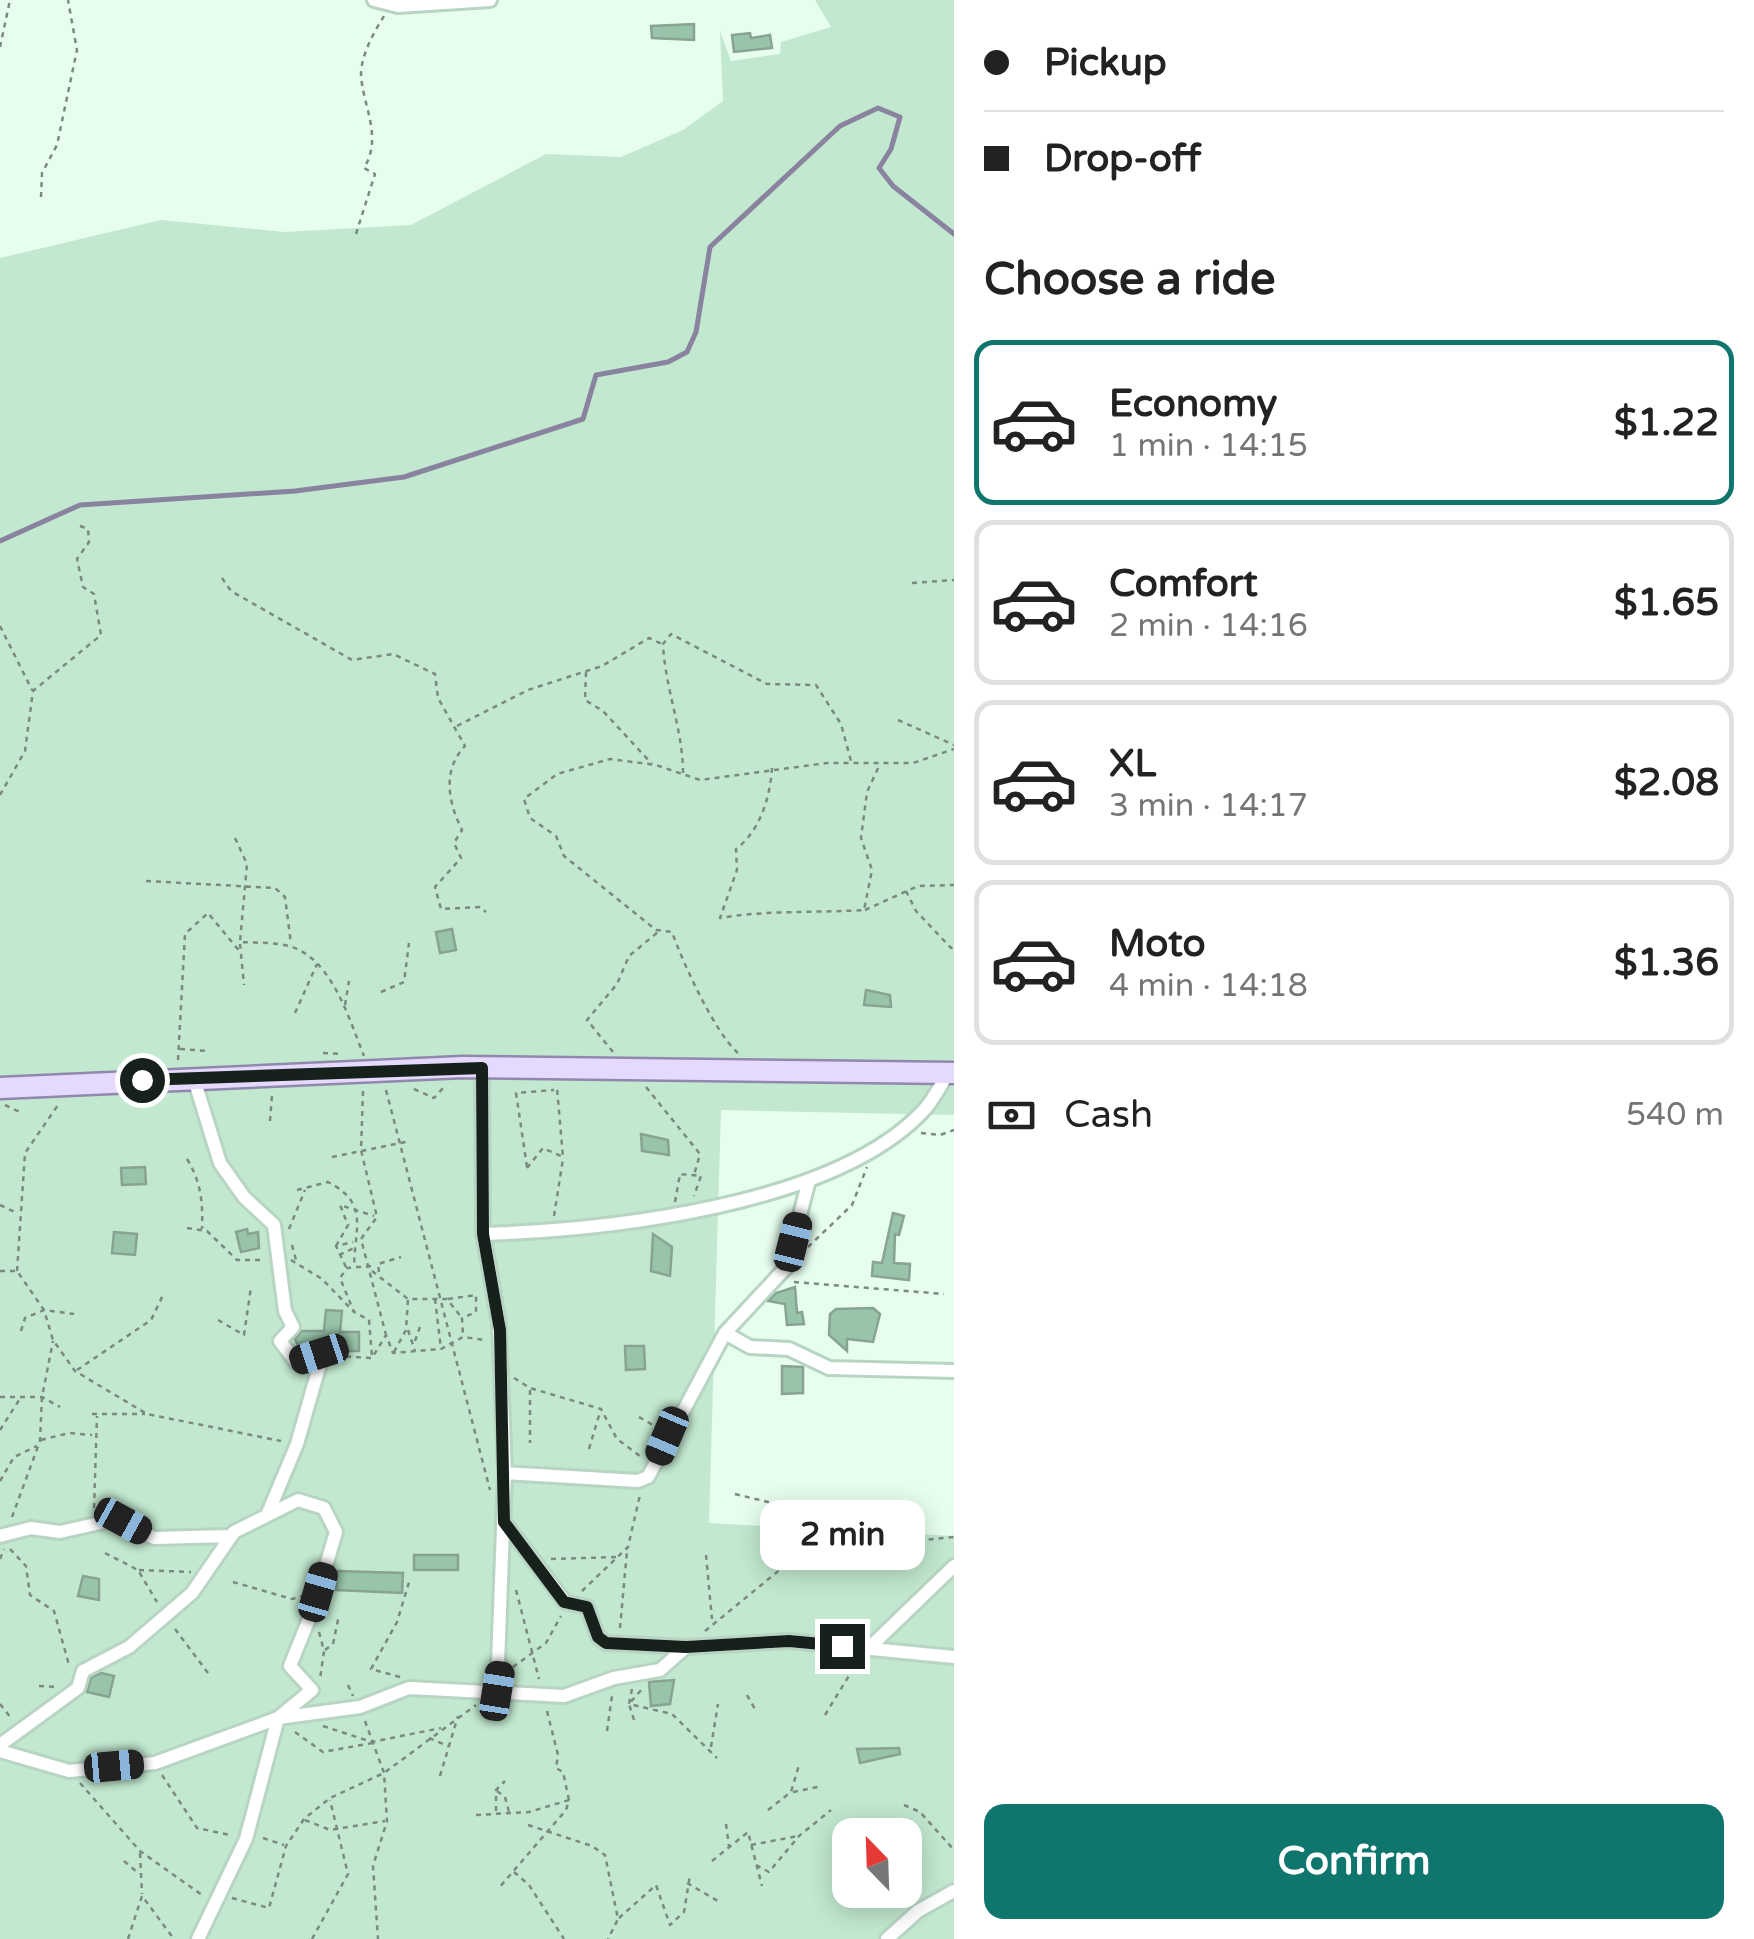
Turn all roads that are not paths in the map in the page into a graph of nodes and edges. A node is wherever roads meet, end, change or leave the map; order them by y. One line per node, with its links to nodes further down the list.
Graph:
1 (374, 0): 2 (street)
2 (490, 0)
3 (482, 1068): 4 (main road); 5 (main road); 8 (street)
4 (951, 1073): 7 (street)
5 (185, 1078): 6 (main road); 12 (street)
6 (0, 1088)
7 (809, 1180): 8 (street); 9 (street)
8 (483, 1234): 11 (street)
9 (725, 1333): 10 (street); 11 (street)
10 (954, 1371)
11 (505, 1472): 13 (street)
12 (268, 1513): 14 (street); 21 (street)
13 (504, 1522): 17 (street); 20 (street)
14 (229, 1536): 15 (street); 22 (street)
15 (5, 1538)
16 (954, 1566): 18 (street)
17 (691, 1646): 18 (street); 20 (street)
18 (868, 1649): 19 (street)
19 (954, 1657)
20 (497, 1691): 21 (street)
21 (285, 1717): 22 (street); 24 (street)
22 (0, 1748)
23 (954, 1891): 25 (street)
24 (198, 1939)
25 (887, 1939)

